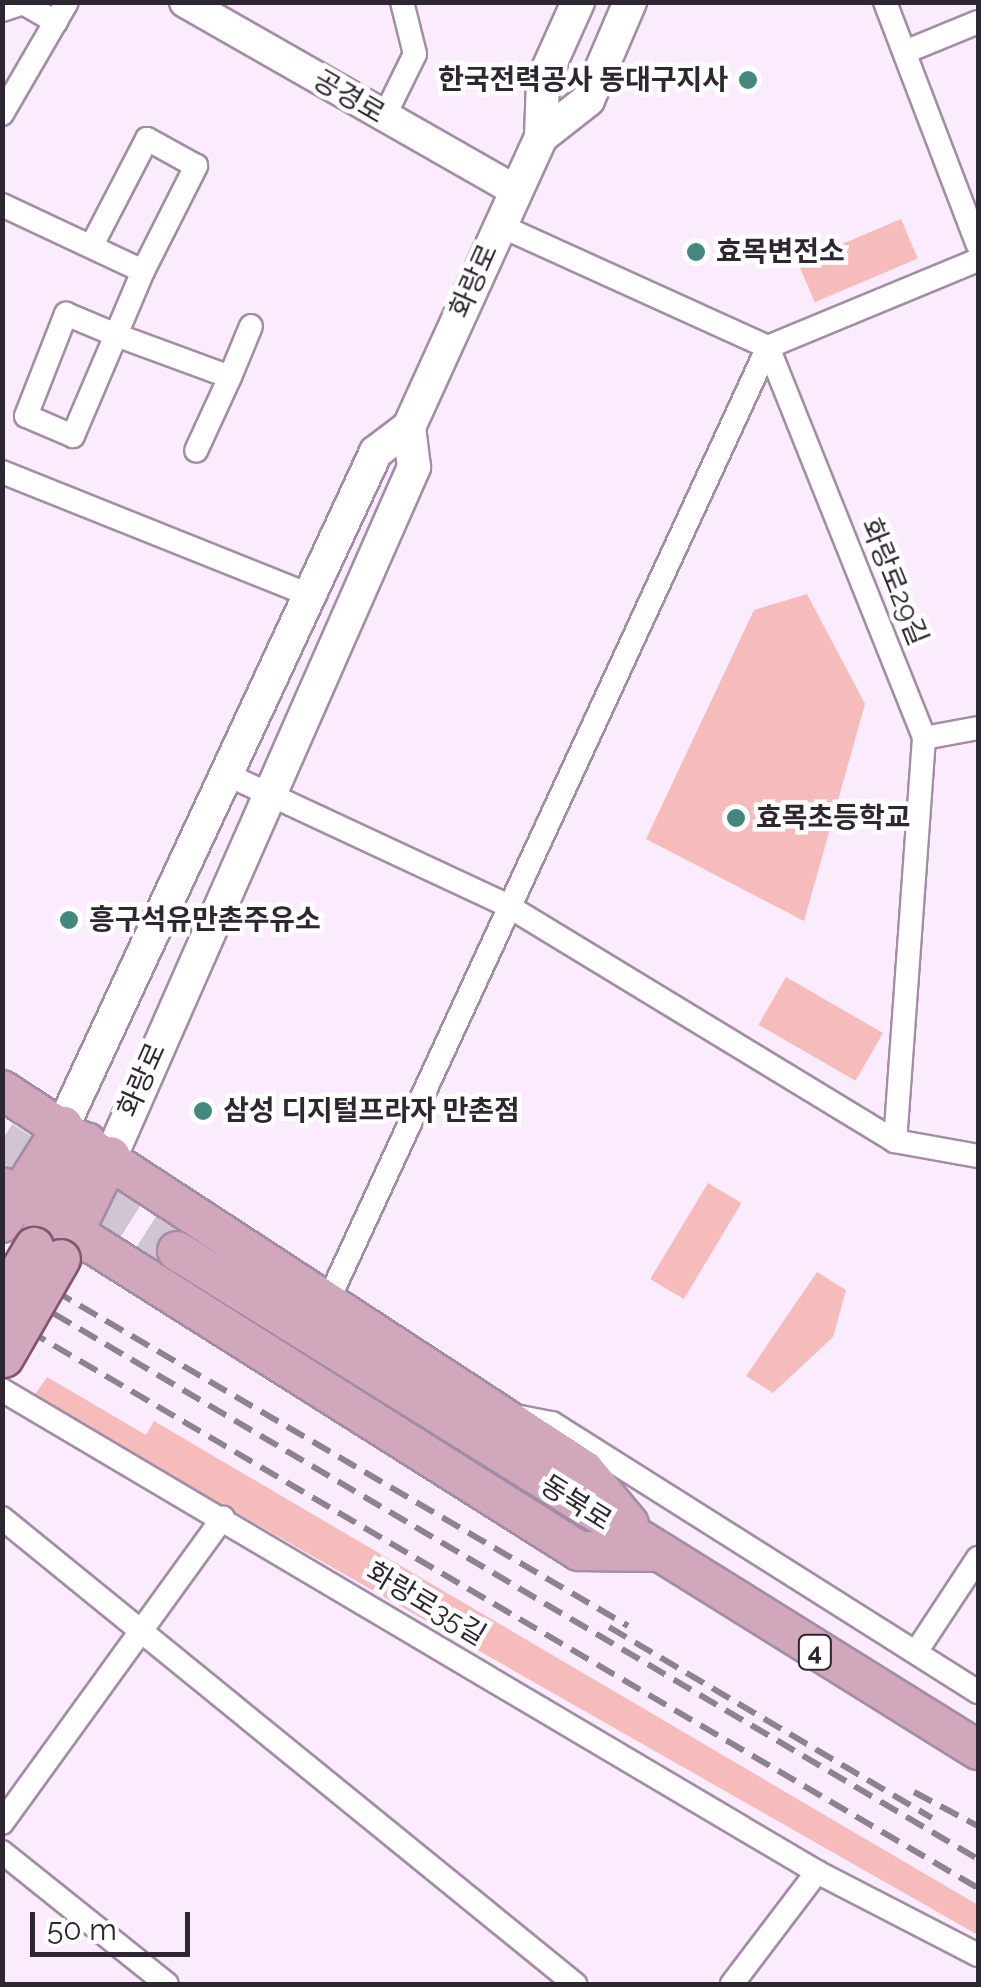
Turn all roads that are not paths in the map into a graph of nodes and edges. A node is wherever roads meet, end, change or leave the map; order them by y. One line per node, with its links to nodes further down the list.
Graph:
1 (184, 2): 11 (street, 공경로)
2 (402, 2): 11 (street)
3 (578, 2): 12 (main road, 화랑로)
4 (630, 2): 12 (main road, 화랑로)
5 (885, 2): 9 (street)
6 (2, 10): 7 (street)
7 (62, 12): 10 (street)
8 (978, 22): 9 (street)
9 (904, 52): 17 (street)
10 (2, 114)
11 (384, 117): 13 (street, 공경로)
12 (541, 136): 13 (main road, 화랑로)
13 (515, 190): 15 (main road, 화랑로)
14 (2, 205): 16 (street)
15 (499, 225): 22 (street); 24 (main road, 화랑로)
16 (92, 246): 19 (street); 19 (street)
17 (978, 246)
18 (978, 260): 22 (street)
19 (143, 271): 21 (street)
20 (252, 326): 23 (street)
21 (116, 336): 21 (street); 23 (street)
22 (768, 347): 29 (street, 화랑로29길); 32 (street)
23 (230, 378): 25 (street)
24 (409, 426): 27 (main road, 화랑로); 31 (main road, 화랑로)
25 (196, 451)
26 (2, 472): 27 (street)
27 (310, 595): 30 (main road, 화랑로)
28 (978, 728): 29 (street)
29 (924, 738): 35 (street, 화랑로29길)
30 (228, 775): 31 (street); 34 (main road, 화랑로)
31 (268, 793): 32 (street); 34 (main road, 화랑로)
32 (505, 904): 35 (street); 40 (street)
33 (2, 1090): 34 (main road)
34 (87, 1141): 37 (main road, 화랑로); 37 (main road, 화랑로); 40 (main road)
35 (896, 1141): 36 (street)
36 (978, 1156)
37 (34, 1224): 39 (main road, bridge); 41 (main road, 화랑로, bridge); 46 (main road)
38 (177, 1251): 46 (main road, 동북로)
39 (2, 1300)
40 (326, 1303): 43 (main road)
41 (3, 1359)
42 (2, 1390): 45 (street, 화랑로35길)
43 (494, 1412): 46 (main road); 49 (street)
44 (2, 1518): 48 (street)
45 (223, 1518): 48 (street); 54 (street, 화랑로35길)
46 (654, 1552): 51 (main road, 동북로 / 4)
47 (978, 1558): 49 (street)
48 (146, 1634): 52 (street); 57 (street)
49 (916, 1652): 50 (street)
50 (978, 1692)
51 (978, 1750)
52 (2, 1822)
53 (2, 1852): 56 (street)
54 (817, 1872): 55 (street, 화랑로35길); 58 (street)
55 (978, 1955)
56 (167, 1984)
57 (575, 1984)
58 (732, 1984)

